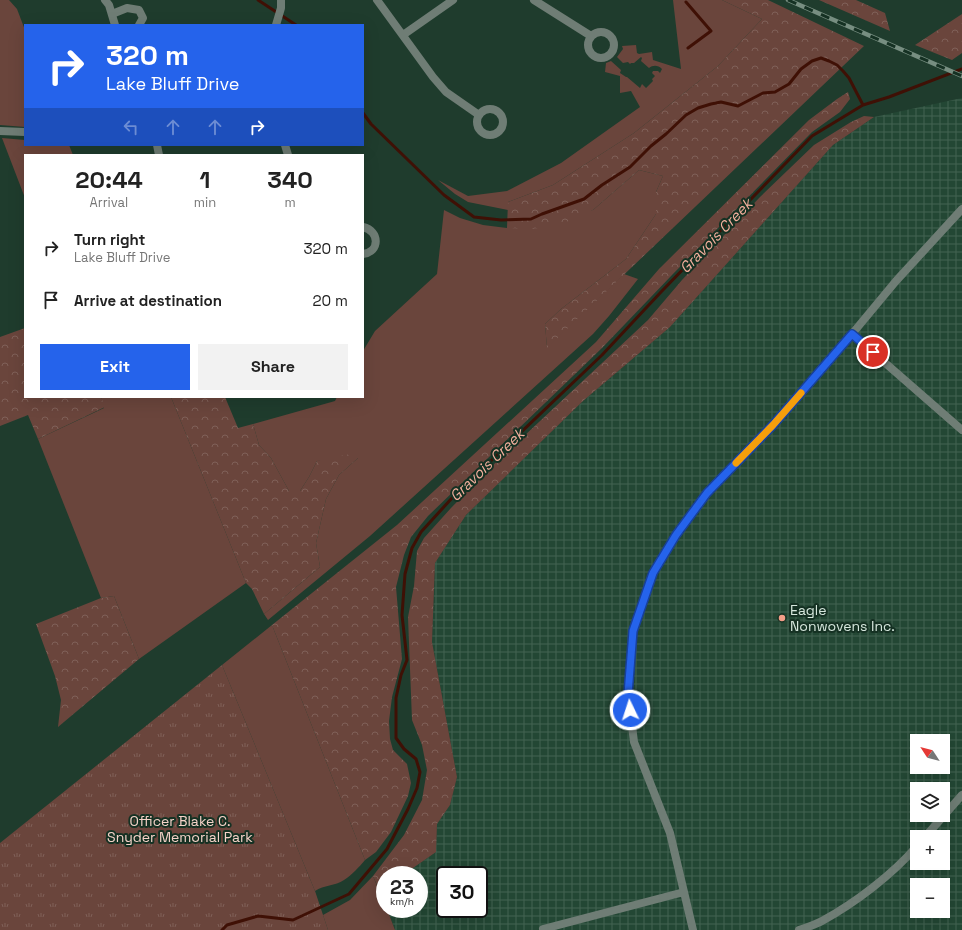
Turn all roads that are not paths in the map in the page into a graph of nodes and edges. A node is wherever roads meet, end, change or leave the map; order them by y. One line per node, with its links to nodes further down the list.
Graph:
1 (105, 0): 6 (street)
2 (281, 0): 7 (street)
3 (377, 0): 10 (street)
4 (453, 0): 10 (street)
5 (534, 0): 11 (street)
6 (112, 14): 8 (street); 9 (street)
7 (276, 23)
8 (115, 24)
9 (140, 24)
10 (403, 35): 12 (street)
11 (591, 36)
12 (479, 115)
13 (0, 131): 14 (street)
14 (24, 132)
15 (962, 209): 18 (street)
16 (364, 227): 17 (street)
17 (364, 254)
18 (852, 334): 19 (street); 23 (street)
19 (962, 430)
20 (962, 795): 21 (street)
21 (931, 830)
22 (910, 855): 26 (street)
23 (684, 892): 24 (street); 25 (street)
24 (543, 929)
25 (694, 930)
26 (799, 930)

